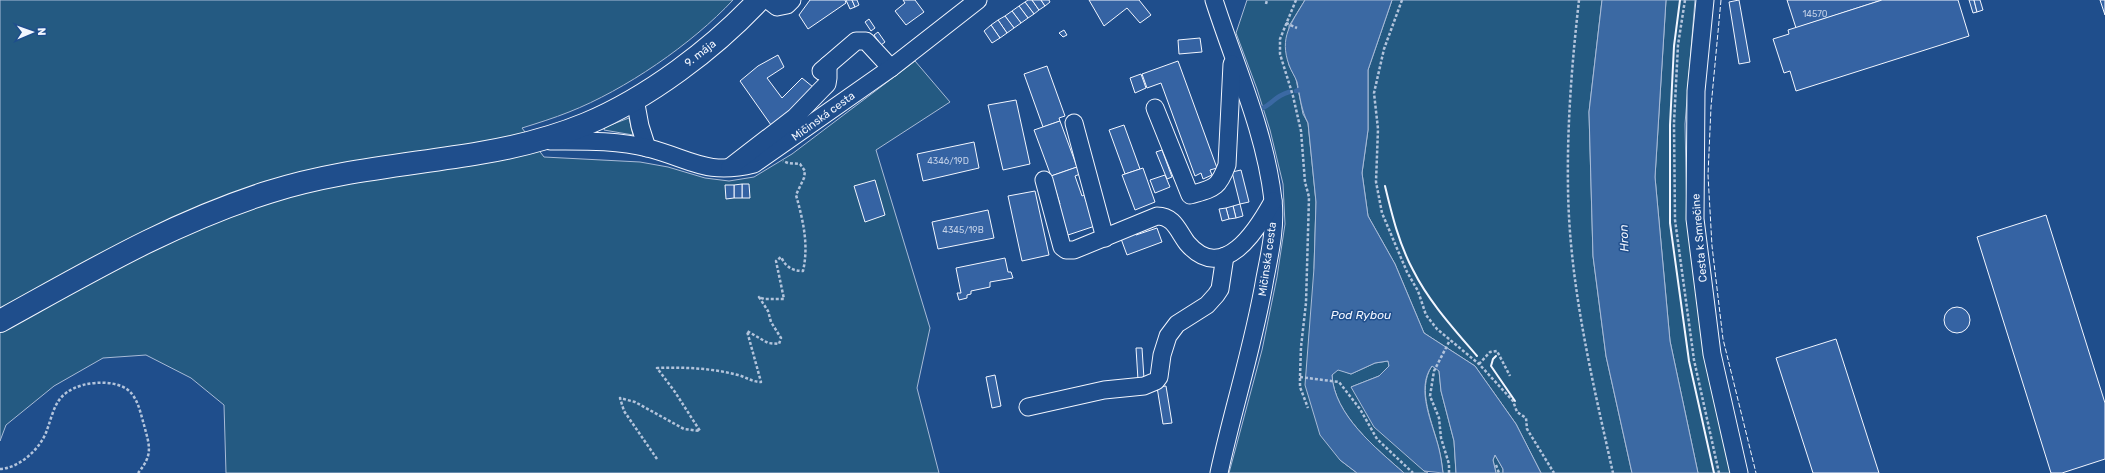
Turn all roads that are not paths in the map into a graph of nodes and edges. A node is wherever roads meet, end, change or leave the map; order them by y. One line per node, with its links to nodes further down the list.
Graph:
1 (759, 0): 9 (main road, 9. mája)
2 (768, 0): 3 (street)
3 (792, 0)
4 (978, 0): 8 (street, Mičinská cesta)
5 (1214, 0): 7 (street, Mičinská cesta)
6 (1706, 0): 22 (street, Cesta k Smrečine)
7 (1233, 56): 10 (street); 16 (street, Mičinská cesta)
8 (891, 68): 14 (street, Mičinská cesta); 14 (street)
9 (635, 99): 12 (main road, 9. mája); 13 (street)
10 (1155, 108)
11 (1074, 122): 17 (street)
12 (539, 141): 13 (street, Mičinská cesta); 19 (main road, 9. mája)
13 (647, 148): 14 (street, Mičinská cesta)
14 (726, 169)
15 (1044, 180): 17 (street)
16 (1273, 201): 18 (street); 21 (street, Mičinská cesta)
17 (1105, 238): 18 (street)
18 (1225, 256): 20 (street)
19 (0, 321)
20 (1028, 407)
21 (1219, 473)
22 (1739, 473)

